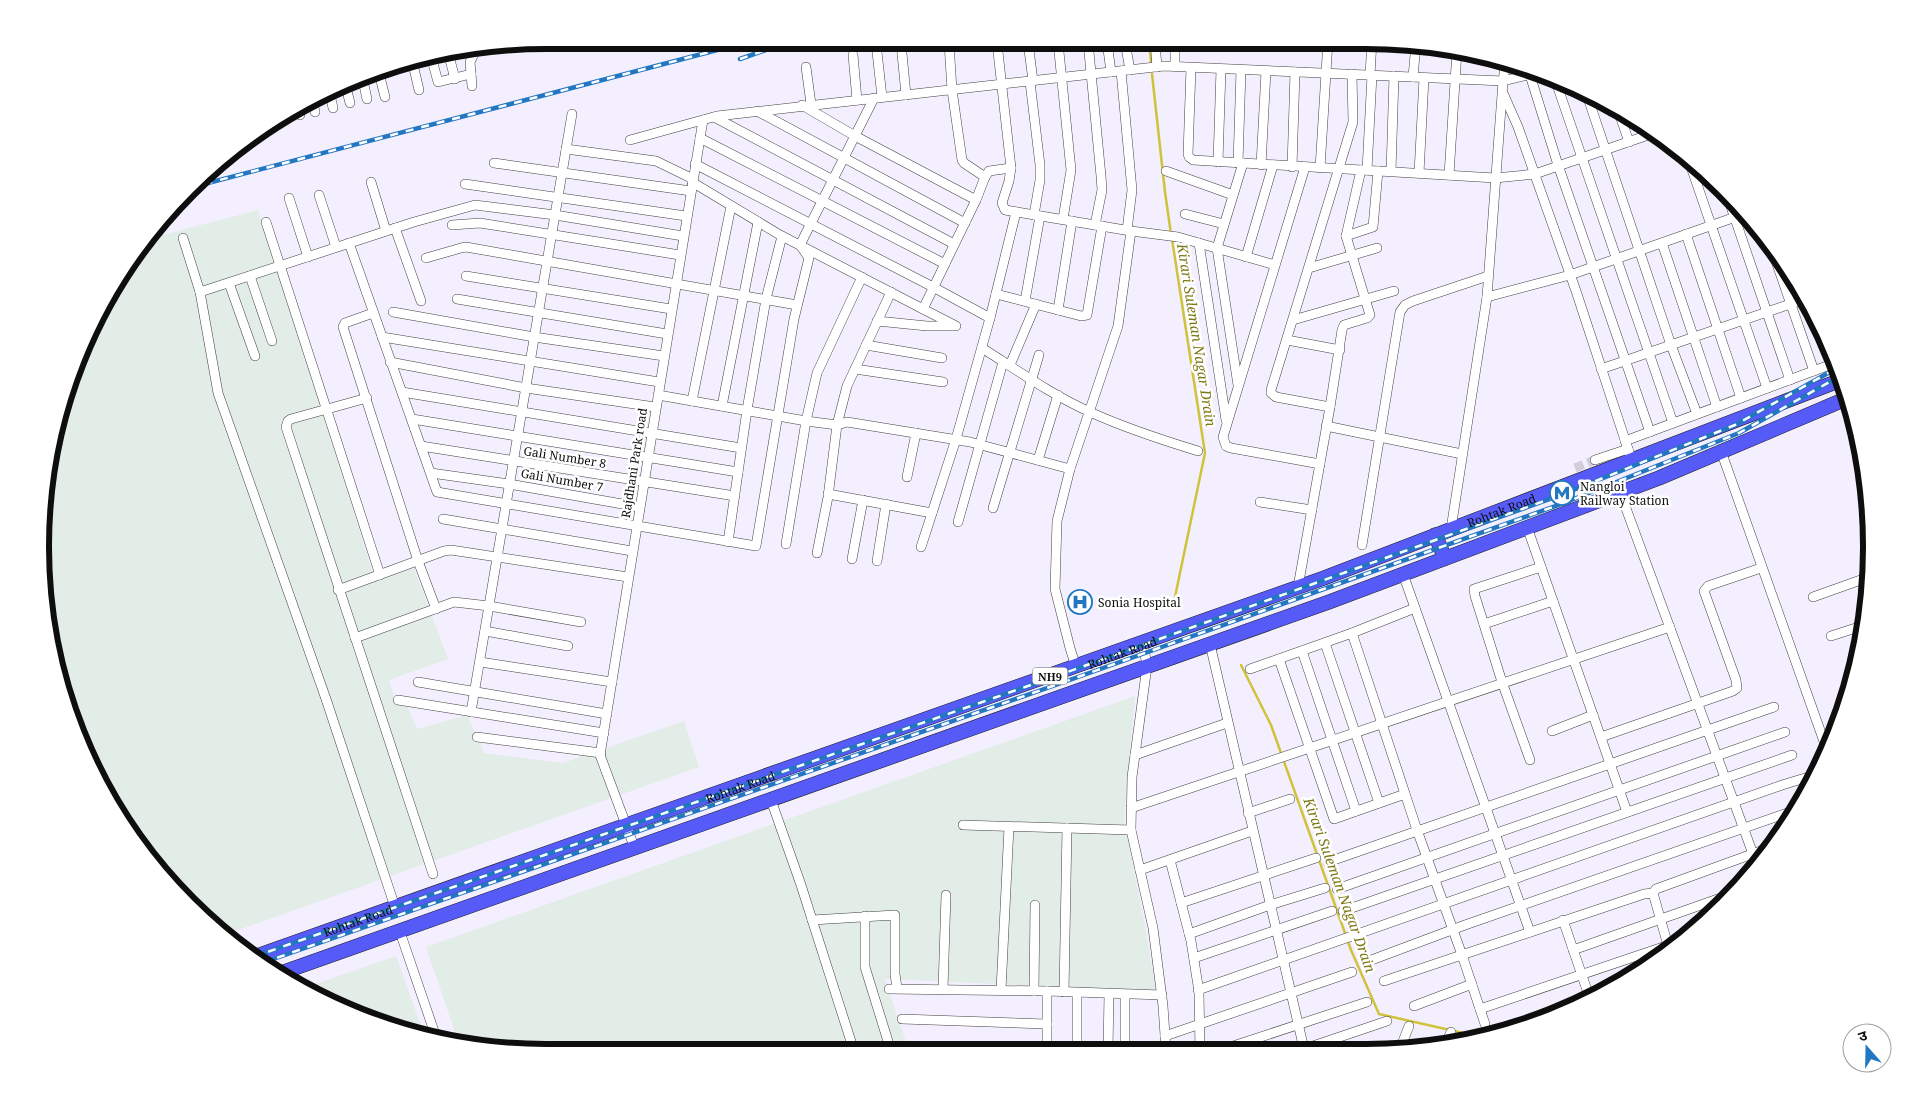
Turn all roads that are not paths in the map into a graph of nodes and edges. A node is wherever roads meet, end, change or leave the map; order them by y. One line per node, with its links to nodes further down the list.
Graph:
1 (902, 49): 56 (street)
2 (949, 49): 53 (street)
3 (999, 49): 49 (street)
4 (1029, 49): 46 (street)
5 (1059, 49): 41 (street)
6 (1089, 49): 35 (street)
7 (1107, 49): 30 (street)
8 (1126, 49): 28 (street)
9 (1156, 49): 22 (street)
10 (1175, 49): 23 (street)
11 (1327, 49): 32 (street)
12 (1372, 49): 36 (street)
13 (877, 52): 59 (street)
14 (1415, 52): 39 (street)
15 (474, 54): 33 (street)
16 (852, 55): 61 (street)
17 (1456, 57): 44 (street)
18 (450, 58): 43 (street)
19 (433, 62): 43 (street)
20 (414, 67): 52 (street)
21 (806, 67): 64 (street)
22 (1157, 67): 23 (street); 28 (street)
23 (1176, 67): 24 (street)
24 (1191, 68): 25 (street); 82 (street)
25 (1221, 69): 27 (street); 82 (street)
26 (1505, 69): 47 (street)
27 (1241, 70): 29 (street); 84 (street)
28 (1126, 71): 30 (street); 134 (street)
29 (1266, 71): 31 (street); 86 (street)
30 (1111, 72): 35 (street)
31 (1295, 72): 32 (street); 89 (street)
32 (1325, 73): 34 (street); 92 (street)
33 (471, 74): 43 (street); 50 (street)
34 (1352, 74): 36 (street); 93 (street)
35 (1091, 75): 41 (street); 131 (street)
36 (1371, 75): 37 (street); 94 (street)
37 (1394, 76): 39 (street); 97 (street)
38 (1526, 76): 47 (street)
39 (1413, 77): 42 (street)
40 (380, 78): 57 (street)
41 (1061, 78): 46 (street); 124 (street)
42 (1424, 78): 44 (street); 100 (street)
43 (455, 79)
44 (1454, 79): 47 (street); 102 (street)
45 (1534, 79): 88 (street)
46 (1031, 81): 49 (street); 120 (street)
47 (1503, 81): 55 (street)
48 (364, 84): 60 (street)
49 (1002, 84): 53 (street); 91 (street)
50 (472, 86)
51 (1558, 88): 80 (street)
52 (420, 90)
53 (952, 90): 56 (street); 103 (street)
54 (347, 91): 63 (street)
55 (1503, 93): 101 (street); 104 (street)
56 (906, 95): 59 (street)
57 (385, 97)
58 (331, 98): 66 (street)
59 (878, 98): 61 (street); 73 (street)
60 (367, 99)
61 (857, 100): 64 (street)
62 (1589, 102): 79 (street)
63 (350, 103)
64 (806, 105): 67 (street); 73 (street)
65 (314, 107): 68 (street)
66 (333, 108)
67 (757, 111): 70 (street); 81 (street)
68 (315, 112)
69 (572, 114): 78 (street)
70 (714, 117): 71 (street); 105 (street)
71 (703, 120): 75 (street, Rajdhani Park road); 76 (street)
72 (1622, 120): 77 (street)
73 (855, 136): 81 (street); 113 (street)
74 (1646, 136): 77 (street)
75 (700, 138): 85 (street, Rajdhani Park road); 114 (street)
76 (630, 140)
77 (1629, 142): 79 (street)
78 (566, 149): 99 (street); 108 (street)
79 (1605, 150): 80 (street); 149 (street)
80 (1583, 157): 88 (street); 155 (street)
81 (843, 158): 105 (street); 128 (street)
82 (1218, 162): 84 (street)
83 (494, 163): 99 (street)
84 (1241, 163): 86 (street); 110 (street)
85 (695, 164): 108 (street, Rajdhani Park road); 127 (street)
86 (1261, 165): 87 (street)
87 (1273, 165): 89 (street); 153 (street)
88 (1558, 166): 101 (street); 160 (street)
89 (1292, 167): 90 (street)
90 (1305, 167): 92 (street); 159 (street)
91 (1010, 168): 103 (street); 117 (street)
92 (1320, 168): 93 (street)
93 (1340, 169): 94 (street); 161 (street)
94 (1364, 170): 96 (street); 139 (street)
95 (1166, 171): 110 (street)
96 (1378, 171): 97 (street); 139 (street)
97 (1391, 171): 100 (street)
98 (1693, 171): 132 (street)
99 (562, 173): 108 (street); 111 (street)
100 (1419, 173): 102 (street)
101 (1535, 174): 104 (street); 163 (street)
102 (1449, 175): 104 (street)
103 (985, 177): 113 (street)
104 (1496, 178): 166 (street)
105 (833, 179): 114 (street); 145 (street)
106 (371, 182): 133 (street)
107 (466, 184): 111 (street)
108 (692, 184): 115 (street); 121 (street, Rajdhani Park road)
109 (318, 195): 146 (street)
110 (1234, 195): 129 (street)
111 (558, 196): 119 (street); 121 (street)
112 (288, 198): 152 (street)
113 (976, 200): 128 (street)
114 (822, 201): 127 (street); 157 (street)
115 (731, 206): 126 (street); 172 (street)
116 (1732, 210): 123 (street)
117 (1016, 212): 120 (street); 176 (street)
118 (1185, 214): 129 (street)
119 (555, 215): 133 (street); 136 (street); 137 (street)
120 (1037, 215): 124 (street); 184 (street)
121 (686, 216): 137 (street, Rajdhani Park road)
122 (1738, 216): 123 (street)
123 (1734, 217): 132 (street); 192 (street)
124 (1068, 220): 131 (street); 190 (street)
125 (266, 222): 158 (street)
126 (758, 222): 138 (street); 177 (street)
127 (811, 222): 144 (street); 170 (street)
128 (965, 223): 145 (street)
129 (1224, 224): 147 (street)
130 (452, 225): 136 (street)
131 (1098, 225): 134 (street); 190 (street)
132 (1712, 225): 135 (street); 197 (street)
133 (390, 229): 141 (street); 182 (street)
134 (1129, 231): 142 (street); 245 (street)
135 (1686, 234): 143 (street); 199 (street)
136 (551, 236): 150 (street); 156 (street)
137 (683, 236): 150 (street, Rajdhani Park road)
138 (782, 236): 144 (street); 179 (street)
139 (1346, 236): 151 (street)
140 (182, 238): 174 (street)
141 (349, 243): 146 (street); 193 (street)
142 (1199, 243): 147 (street); 251 (street)
143 (1662, 243): 149 (street); 203 (street)
144 (800, 244): 167 (street); 187 (street)
145 (954, 244): 157 (street)
146 (336, 247): 152 (street)
147 (1217, 248): 153 (street); 228 (street)
148 (1378, 248): 151 (street)
149 (1640, 250): 155 (street); 206 (street)
150 (680, 255): 169 (street, Rajdhani Park road)
151 (1352, 256): 161 (street); 180 (street)
152 (308, 257): 158 (street)
153 (1246, 257): 159 (street)
154 (426, 258): 156 (street)
155 (1617, 258): 160 (street); 210 (street)
156 (547, 262): 169 (street); 171 (street)
157 (945, 264): 170 (street)
158 (279, 266): 164 (street); 242 (street)
159 (1275, 266): 228 (street)
160 (1594, 266): 163 (street); 215 (street)
161 (1309, 268): 196 (street)
162 (1780, 272): 186 (street)
163 (1570, 275): 178 (street); 221 (street)
164 (250, 276): 168 (street); 205 (street)
165 (466, 276): 171 (street)
166 (1488, 276): 178 (street); 258 (street)
167 (862, 277): 175 (street); 249 (street)
168 (229, 283): 174 (street); 212 (street)
169 (675, 283): 172 (street); 188 (street, Rajdhani Park road)
170 (933, 286): 189 (street); 195 (street)
171 (542, 287): 188 (street); 194 (street)
172 (715, 290): 177 (street); 236 (street)
173 (1394, 291): 180 (street)
174 (200, 292): 416 (street)
175 (890, 292): 189 (street); 198 (street)
176 (996, 294): 184 (street); 195 (street)
177 (742, 295): 179 (street); 238 (street)
178 (1487, 297): 267 (street)
179 (766, 299): 187 (street); 243 (street)
180 (1365, 299): 196 (street); 209 (street)
181 (457, 300): 194 (street)
182 (421, 301)
183 (1799, 301): 186 (street)
184 (1025, 302): 185 (street)
185 (1036, 304): 190 (street); 218 (street)
186 (1792, 304): 192 (street); 222 (street)
187 (797, 305): 247 (street)
188 (671, 309): 200 (street, Rajdhani Park road)
189 (922, 309): 198 (street)
190 (1058, 310)
191 (393, 312): 202 (street)
192 (1767, 312): 197 (street); 224 (street)
193 (373, 313): 201 (street); 234 (street)
194 (538, 313): 200 (street); 202 (street)
195 (990, 318): 208 (street)
196 (1293, 320): 204 (street)
197 (1743, 320): 199 (street); 230 (street)
198 (877, 321): 207 (street)
199 (1718, 329): 203 (street); 235 (street)
200 (667, 334): 213 (street, Rajdhani Park road)
201 (382, 337): 216 (street); 217 (street)
202 (534, 337): 213 (street); 217 (street)
203 (1694, 337): 206 (street); 241 (street)
204 (1287, 340): 209 (street); 240 (street)
205 (272, 341)
206 (1671, 344): 210 (street); 246 (street)
207 (866, 345): 214 (street); 220 (street)
208 (982, 348): 218 (street); 259 (street)
209 (1340, 350): 240 (street)
210 (1648, 352): 215 (street); 250 (street)
211 (1038, 355): 223 (street)
212 (255, 356)
213 (664, 356): 225 (street, Rajdhani Park road)
214 (942, 358)
215 (1626, 360): 221 (street); 254 (street)
216 (390, 362): 229 (street); 231 (street)
217 (530, 362): 225 (street); 229 (street)
218 (1006, 364): 223 (street); 260 (street)
219 (1829, 365): 222 (street)
220 (855, 369): 226 (street); 252 (street)
221 (1601, 369): 263 (street)
222 (1814, 371): 224 (street)
223 (1031, 379): 233 (street); 265 (street)
224 (1790, 380): 230 (street)
225 (660, 382): 232 (street, Rajdhani Park road)
226 (943, 382)
227 (1835, 382): 263 (highway, Rohtak Road / NH9)
228 (1238, 387): 251 (street)
229 (526, 388): 239 (street); 244 (street)
230 (1767, 388): 235 (street)
231 (402, 392): 244 (street); 248 (street)
232 (658, 394): 236 (street); 239 (street, Rajdhani Park road)
233 (1058, 395): 245 (street); 269 (street)
234 (367, 398): 242 (street); 307 (street)
235 (1741, 398): 241 (street)
236 (692, 401): 238 (street)
237 (1841, 401): 264 (highway, Rohtak Road / NH9)
238 (722, 406): 243 (street)
239 (656, 407): 256 (street, Rajdhani Park road)
240 (1330, 407): 253 (street)
241 (1717, 407): 246 (street)
242 (326, 410): 311 (street); 315 (street)
243 (747, 410): 247 (street); 262 (street)
244 (521, 412): 256 (street); 257 (street)
245 (1089, 412): 266 (street); 273 (street)
246 (1697, 414): 250 (street)
247 (778, 416): 249 (street); 297 (street)
248 (412, 419): 257 (street); 261 (street)
249 (806, 420): 252 (street); 298 (street)
250 (1673, 423): 254 (street)
251 (1227, 424): 272 (street)
252 (837, 425): 255 (street); 280 (street)
253 (1326, 426): 258 (street); 272 (street)
254 (1650, 432): 263 (street)
255 (916, 433): 259 (street); 276 (street)
256 (651, 434): 262 (street); 268 (street, Rajdhani Park road)
257 (517, 437): 268 (street); 271 (street)
258 (1380, 437): 267 (street); 299 (street)
259 (956, 439): 260 (street); 289 (street)
260 (980, 444): 265 (street); 291 (street)
261 (421, 446): 271 (street, Gali Number 8); 275 (street)
262 (741, 448): 274 (street)
263 (1628, 450): 270 (street); 295 (highway, Rohtak Road / NH9)
264 (1721, 451): 279 (highway, Rohtak Road / NH9); 309 (street)
265 (1010, 452): 269 (street); 287 (street)
266 (1198, 452)
267 (1462, 454): 295 (street)
268 (648, 456): 274 (street); 277 (street, Rajdhani Park road)
269 (1038, 460): 273 (street)
270 (1595, 460)
271 (513, 462): 277 (street, Gali Number 8); 278 (street)
272 (1320, 464): 288 (street)
273 (1070, 468): 337 (street)
274 (738, 472): 281 (street)
275 (431, 473): 278 (street, Gali Number 7); 284 (street)
276 (908, 477)
277 (644, 481): 281 (street, Gali Number 8); 286 (street, Rajdhani Park road)
278 (510, 484): 284 (street); 286 (street, Gali Number 7)
279 (1620, 492): 293 (highway, Rohtak Road / NH9); 323 (street)
280 (828, 494): 282 (street); 302 (street)
281 (734, 496): 297 (street)
282 (863, 500): 285 (street); 305 (street)
283 (1260, 502): 288 (street)
284 (506, 504): 292 (street); 294 (street)
285 (886, 504): 289 (street); 306 (street)
286 (639, 507): 292 (street, Rajdhani Park road)
287 (993, 508)
288 (1312, 510): 314 (street)
289 (932, 512): 300 (street)
290 (443, 519): 294 (street)
291 (958, 522)
292 (636, 526): 297 (street); 301 (street, Rajdhani Park road)
293 (1527, 527): 304 (highway, Rohtak Road / NH9); 308 (street)
294 (502, 528): 301 (street); 303 (street)
295 (1452, 529): 296 (highway, Rohtak Road / NH9)
296 (1436, 535): 304 (highway); 314 (highway, Rohtak Road / NH9)
297 (728, 542)
298 (786, 544)
299 (1362, 545)
300 (921, 547)
301 (632, 551): 312 (street, Rajdhani Park road)
302 (817, 553)
303 (497, 556): 307 (street); 312 (street); 318 (street)
304 (1445, 558): 310 (highway, Rohtak Road / NH9)
305 (852, 559)
306 (877, 560)
307 (418, 561): 311 (street); 320 (street)
308 (1541, 567): 317 (street); 322 (street)
309 (1761, 568): 346 (street); 361 (street)
310 (1403, 574): 319 (street); 331 (highway, Rohtak Road / NH9)
311 (380, 575): 315 (street)
312 (628, 577): 341 (street, Rajdhani Park road)
313 (1862, 579): 316 (street)
314 (1298, 587): 330 (highway, Rohtak Road / NH9)
315 (338, 590): 328 (street)
316 (1813, 596)
317 (1553, 601): 322 (street); 335 (street)
318 (489, 606): 320 (street); 321 (street); 325 (street)
319 (1415, 608): 326 (street); 345 (street)
320 (436, 609): 328 (street)
321 (581, 622)
322 (1484, 624): 342 (street)
323 (1670, 627): 335 (street); 346 (street)
324 (1856, 628): 327 (street)
325 (485, 631): 332 (street); 336 (street)
326 (1352, 633): 329 (street); 352 (street)
327 (1831, 636)
328 (356, 638): 402 (street)
329 (1325, 642): 333 (street); 355 (street)
330 (1143, 643): 337 (highway, Rohtak Road / NH9); 338 (street)
331 (1210, 644): 338 (highway, Rohtak Road / NH9); 351 (street)
332 (568, 646)
333 (1302, 651): 334 (street); 360 (street)
334 (1279, 659): 339 (street); 362 (street)
335 (1573, 659): 342 (street); 350 (street)
336 (480, 662): 341 (street); 343 (street)
337 (1076, 666): 384 (highway, Rohtak Road / NH9)
338 (1147, 666): 364 (street); 375 (highway, Rohtak Road / NH9)
339 (1250, 669)
340 (418, 682): 343 (street)
341 (612, 682): 349 (street, Rajdhani Park road)
342 (1502, 682): 345 (street); 367 (street)
343 (474, 691): 348 (street); 349 (street)
344 (398, 700): 348 (street)
345 (1448, 700): 352 (street); 378 (street)
346 (1698, 703): 353 (street); 359 (street)
347 (1774, 706): 353 (street)
348 (471, 712): 357 (street)
349 (607, 714): 357 (street, Rajdhani Park road)
350 (1593, 715): 354 (street); 359 (street)
351 (1228, 723): 364 (street); 369 (street)
352 (1382, 723): 355 (street); 373 (street)
353 (1707, 730): 366 (street); 368 (street)
354 (1552, 731)
355 (1354, 732): 360 (street); 377 (street)
356 (1785, 732): 366 (street)
357 (604, 733): 363 (street, Rajdhani Park road)
358 (477, 737): 363 (street)
359 (1601, 737): 368 (street)
360 (1331, 740): 362 (street); 381 (street)
361 (1823, 742)
362 (1310, 747): 369 (street); 381 (street)
363 (601, 753): 384 (street, Rajdhani Park road)
364 (1135, 755): 379 (street)
365 (1792, 755): 370 (street)
366 (1717, 756): 370 (street); 372 (street)
367 (1530, 760)
368 (1610, 763): 372 (street); 378 (street)
369 (1238, 771): 379 (street); 380 (street)
370 (1725, 778): 376 (street); 382 (street)
371 (1806, 778): 376 (street)
372 (1619, 790): 382 (street); 392 (street)
373 (1406, 794): 377 (street); 390 (street)
374 (1290, 799): 380 (street)
375 (771, 800): 393 (highway, Rohtak Road / NH9); 420 (street)
376 (1734, 802): 388 (street); 405 (street)
377 (1379, 804): 381 (street)
378 (1485, 807): 390 (street); 392 (street)
379 (1131, 808): 389 (street)
380 (1248, 812): 391 (street)
381 (1356, 812)
382 (1627, 812): 396 (street)
383 (1785, 814): 388 (street)
384 (626, 825): 393 (street, Rajdhani Park road); 416 (highway, Rohtak Road / NH9)
385 (964, 825): 386 (street)
386 (1010, 827): 387 (street); 442 (street)
387 (1067, 828): 389 (street); 446 (street)
388 (1743, 828): 395 (street); 415 (street)
389 (1131, 830): 401 (street)
390 (1417, 830): 397 (street); 400 (street)
391 (1252, 831): 399 (street); 403 (street)
392 (1495, 833): 396 (street); 397 (street)
393 (635, 849): 425 (highway, Rohtak Road / NH9)
394 (1758, 852): 395 (street)
395 (1753, 854): 408 (street)
396 (1502, 856): 404 (street); 405 (street)
397 (1427, 857): 404 (street); 407 (street)
398 (1316, 858): 403 (street)
399 (1170, 860): 401 (street); 411 (street)
400 (1328, 862)
401 (1140, 870): 452 (street)
402 (433, 874)
403 (1263, 875): 411 (street); 414 (street)
404 (1436, 879): 412 (street); 418 (street)
405 (1511, 879): 412 (street); 415 (street)
406 (1325, 888): 414 (street)
407 (1337, 889)
408 (1653, 893): 421 (street); 422 (street)
409 (946, 895): 441 (street)
410 (1715, 900): 422 (street)
411 (1181, 903): 427 (street)
412 (1444, 903): 423 (street); 434 (street)
413 (1035, 905): 444 (street)
414 (1270, 905): 424 (street); 427 (street)
415 (1520, 905): 423 (street); 426 (street)
416 (395, 907): 431 (highway, Rohtak Road / NH9)
417 (1332, 911): 424 (street)
418 (1344, 911)
419 (866, 916): 420 (street); 441 (street); 469 (street)
420 (812, 920): 468 (street)
421 (1563, 920): 426 (street); 429 (street)
422 (1660, 920): 428 (street); 429 (street)
423 (1453, 929): 432 (street); 435 (street)
424 (1276, 930): 433 (street); 434 (street)
425 (400, 932): 436 (highway, Rohtak Road / NH9); 463 (street)
426 (1530, 932): 432 (street)
427 (1189, 934): 433 (street)
428 (1667, 942)
429 (1574, 950): 438 (street)
430 (1654, 952): 438 (street)
431 (262, 954)
432 (1462, 955): 439 (street); 440 (street)
433 (1194, 958): 443 (street)
434 (1283, 960): 443 (street); 447 (street)
435 (1366, 962)
436 (287, 971)
437 (1352, 972): 447 (street)
438 (1582, 974): 448 (street); 455 (street)
439 (1384, 981)
440 (1472, 984): 454 (street); 455 (street)
441 (943, 989): 442 (street)
442 (1001, 990): 444 (street)
443 (1198, 990): 460 (street)
444 (1034, 991): 445 (street)
445 (1047, 991): 446 (street); 458 (street)
446 (1064, 992): 449 (street)
447 (1290, 992): 460 (street); 461 (street)
448 (1588, 992)
449 (1077, 993): 450 (street); 471 (street)
450 (1109, 994): 451 (street); 472 (street)
451 (1125, 995): 452 (street); 473 (street)
452 (1162, 995): 465 (street)
453 (1367, 1002): 461 (street)
454 (1414, 1006)
455 (1480, 1009): 459 (street)
456 (902, 1019): 458 (street)
457 (1387, 1021): 478 (street)
458 (1047, 1024): 470 (street)
459 (1485, 1024)
460 (1199, 1025): 465 (street); 475 (street)
461 (1298, 1025): 476 (street); 477 (street)
462 (1409, 1026): 467 (street)
463 (434, 1031)
464 (1451, 1032): 466 (street)
465 (1165, 1036): 474 (street)
466 (1449, 1037)
467 (1403, 1043)
468 (852, 1044)
469 (889, 1044)
470 (1046, 1044)
471 (1077, 1044)
472 (1108, 1044)
473 (1125, 1044)
474 (1166, 1044)
475 (1200, 1044)
476 (1239, 1044)
477 (1303, 1044)
478 (1319, 1044)

